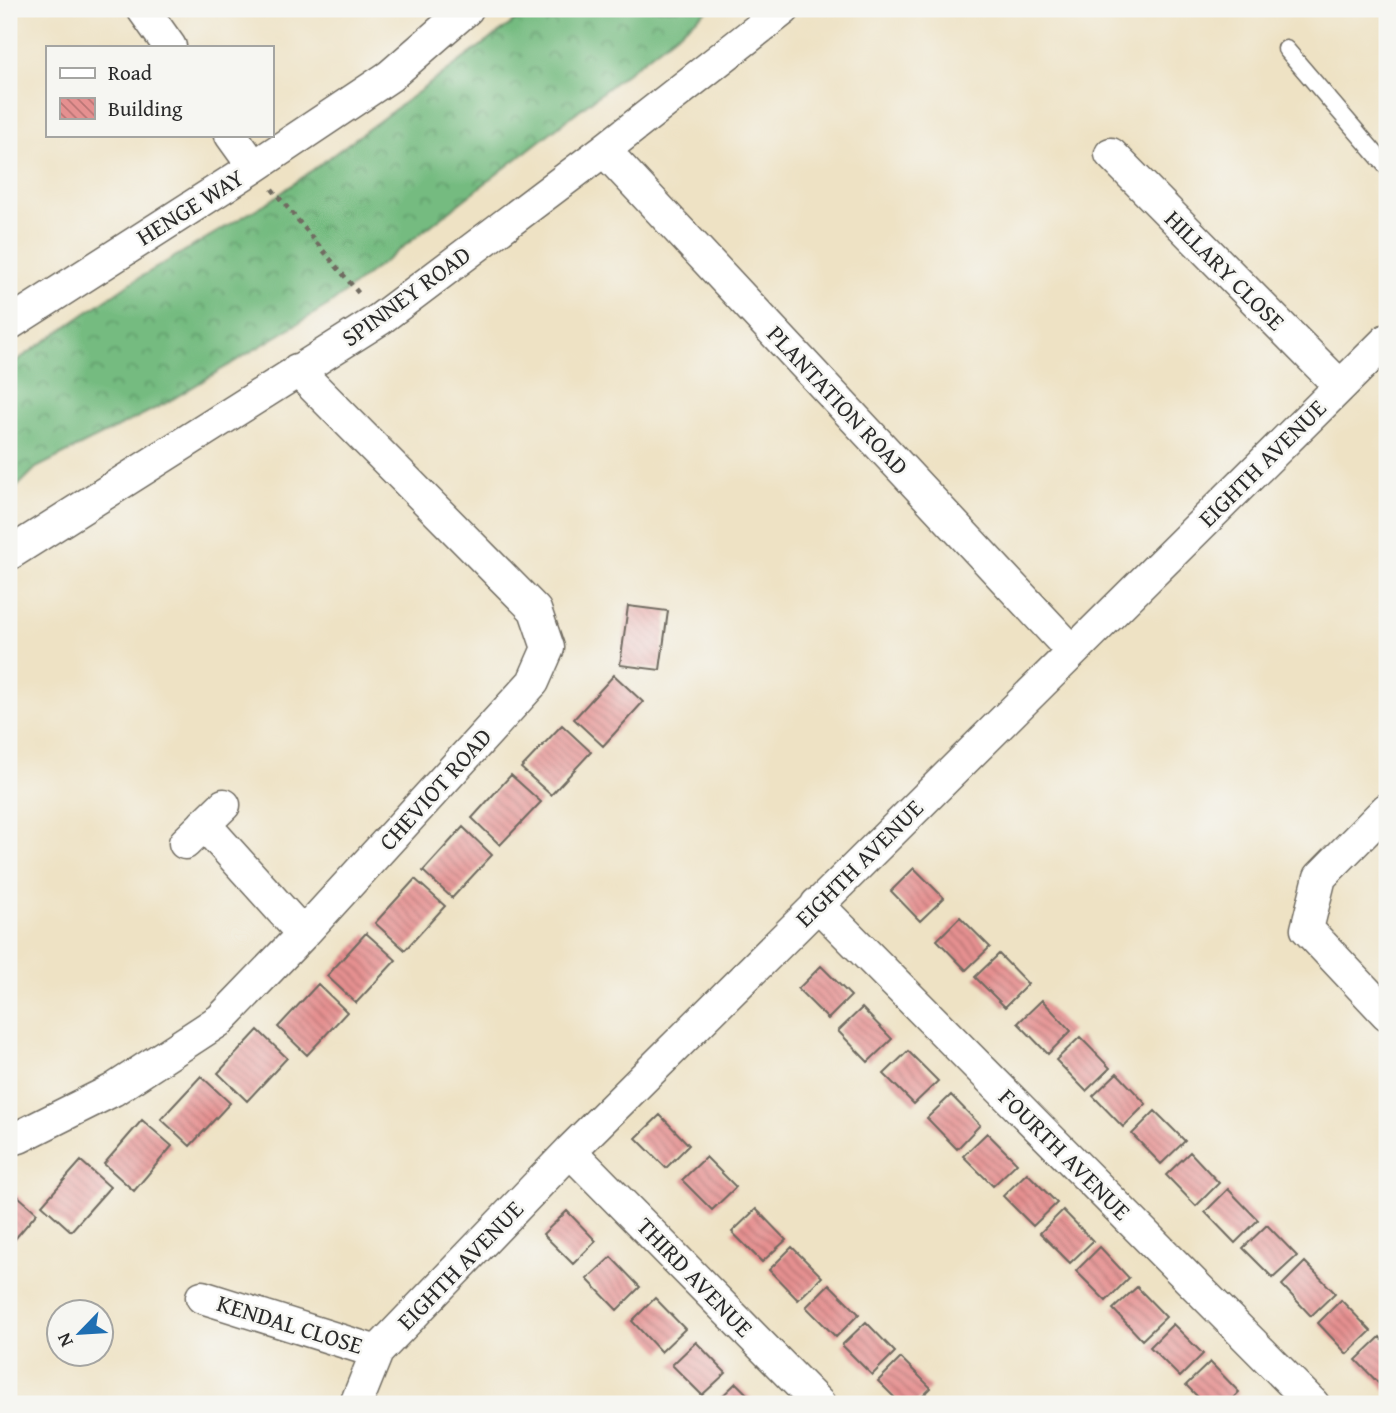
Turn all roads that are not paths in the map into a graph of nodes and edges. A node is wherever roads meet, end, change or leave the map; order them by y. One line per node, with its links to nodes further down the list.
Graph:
1 (143, 9): 4 (street)
2 (467, 9): 9 (street, HENGE WAY)
3 (784, 9): 7 (street, SPINNEY ROAD)
4 (169, 46)
5 (1286, 49): 10 (lane)
6 (232, 136): 9 (street)
7 (604, 150): 13 (street, SPINNEY ROAD); 16 (street, PLANTATION ROAD)
8 (1111, 154): 14 (street, HILLARY CLOSE)
9 (254, 167): 11 (street, HENGE WAY)
10 (1387, 167)
11 (9, 324)
12 (1387, 340): 14 (street, EIGHTH AVENUE)
13 (298, 370): 15 (street, SPINNEY ROAD); 20 (street, CHEVIOT ROAD)
14 (1340, 386): 16 (street, EIGHTH AVENUE)
15 (9, 554)
16 (1072, 651): 19 (street, EIGHTH AVENUE)
17 (1387, 809): 21 (street)
18 (205, 824): 20 (street)
19 (817, 904): 23 (street, EIGHTH AVENUE); 28 (street, FOURTH AVENUE)
20 (303, 934): 22 (street, CHEVIOT ROAD)
21 (1387, 1014)
22 (9, 1140)
23 (570, 1151): 25 (street, EIGHTH AVENUE); 27 (street, THIRD AVENUE)
24 (202, 1297): 25 (street, KENDAL CLOSE)
25 (377, 1352): 26 (street, EIGHTH AVENUE)
26 (356, 1404)
27 (819, 1404)
28 (1313, 1404)

